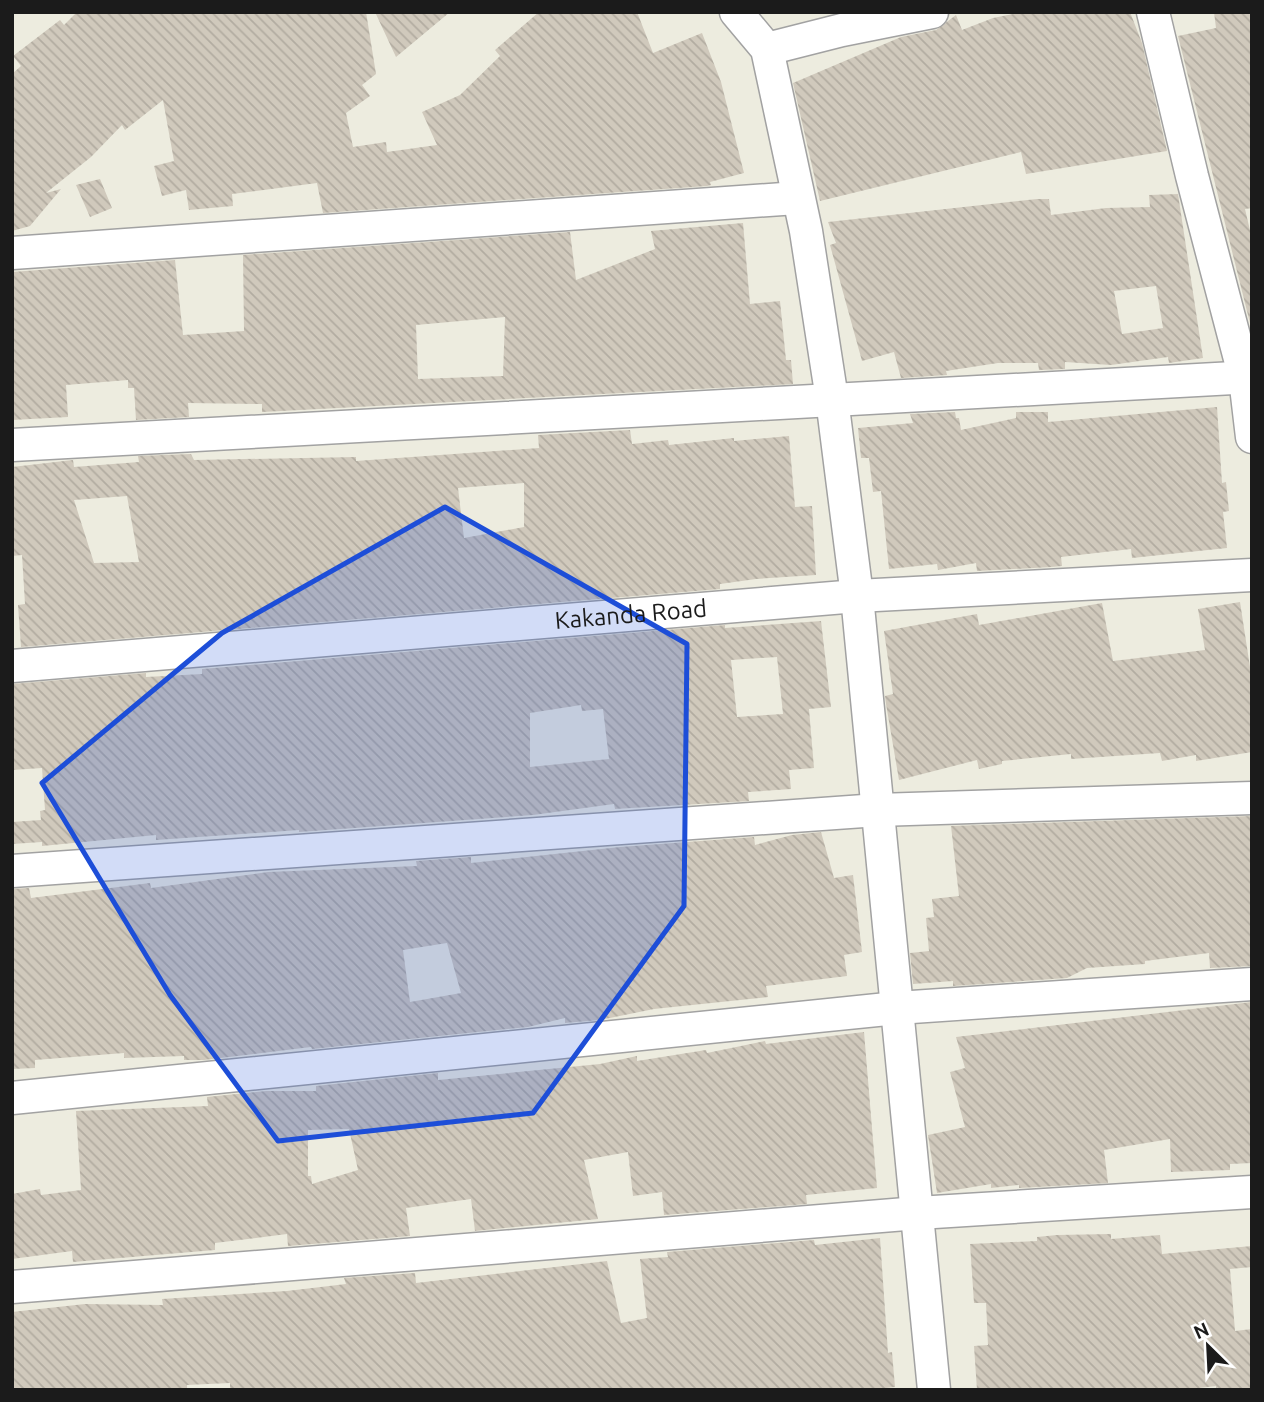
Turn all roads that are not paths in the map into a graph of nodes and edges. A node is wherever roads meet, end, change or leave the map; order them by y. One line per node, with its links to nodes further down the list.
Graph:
1 (736, 12): 4 (street)
2 (932, 12): 4 (street)
3 (1153, 12): 7 (street)
4 (767, 49): 5 (street)
5 (797, 198): 6 (street); 8 (street)
6 (12, 253)
7 (1248, 378): 8 (street); 9 (street)
8 (832, 399): 10 (street); 12 (street)
9 (1252, 437)
10 (12, 445)
11 (1252, 575): 12 (street, Kakanda Road)
12 (857, 596): 13 (street, Kakanda Road); 15 (street)
13 (12, 666)
14 (1252, 799): 15 (street)
15 (878, 810): 16 (street); 18 (street)
16 (12, 871)
17 (1252, 984): 18 (street)
18 (897, 1008): 19 (street); 21 (street)
19 (12, 1098)
20 (1252, 1192): 21 (street)
21 (918, 1213): 22 (street); 23 (street)
22 (12, 1287)
23 (934, 1390)

